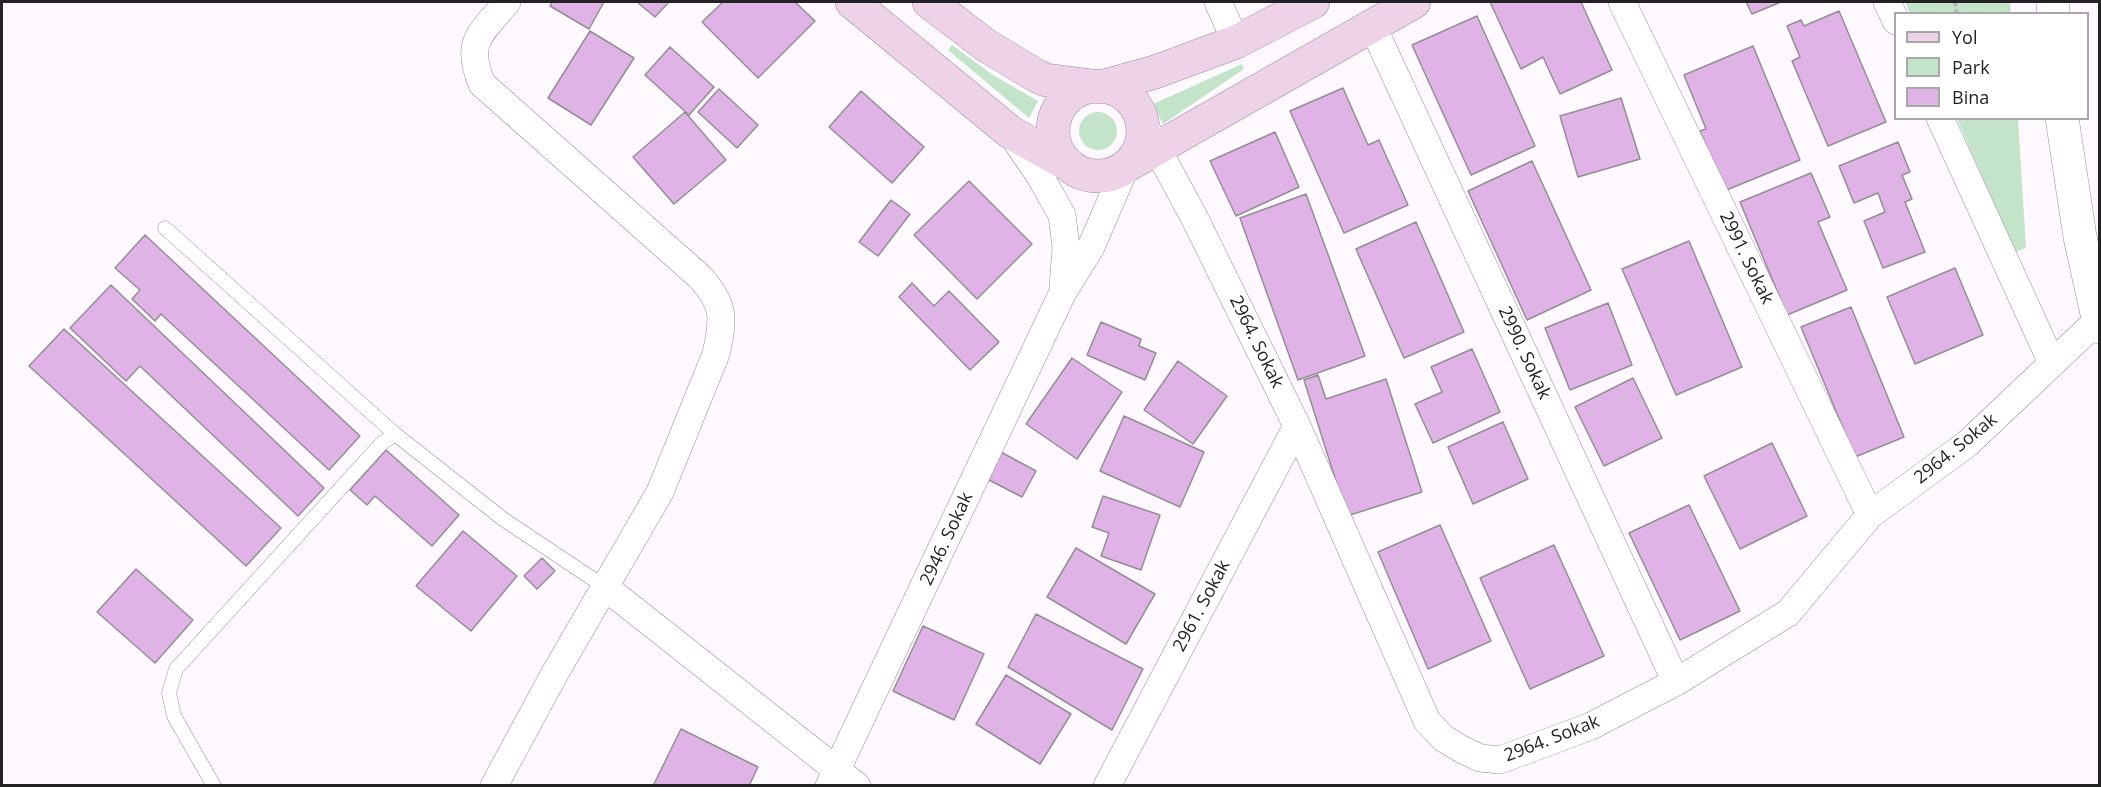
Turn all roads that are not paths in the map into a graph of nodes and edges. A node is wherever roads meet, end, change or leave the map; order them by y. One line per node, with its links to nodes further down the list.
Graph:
1 (507, 2): 29 (street)
2 (852, 2): 16 (main road)
3 (929, 2): 12 (main road)
4 (1218, 2): 11 (street)
5 (1313, 2): 11 (main road)
6 (1414, 2): 10 (main road)
7 (1622, 2): 28 (street, 2991. Sokak)
8 (1887, 2): 9 (street)
9 (1894, 17)
10 (1372, 25): 17 (main road); 30 (street, 2990. Sokak)
11 (1236, 42): 12 (main road)
12 (1101, 87): 13 (main road); 18 (main road)
13 (1139, 115): 17 (street, 2964. Sokak); 19 (main road)
14 (1941, 120): 25 (street)
15 (2062, 120): 22 (street)
16 (1010, 132): 18 (main road); 20 (street)
17 (1156, 149): 19 (main road); 26 (street, 2964. Sokak)
18 (1069, 165): 19 (main road); 20 (street)
19 (1126, 166): 23 (street)
20 (1062, 215): 23 (street)
21 (165, 228): 27 (lane)
22 (2090, 235): 24 (street)
23 (1063, 292): 31 (street, 2946. Sokak)
24 (2099, 324): 25 (street, 2964. Sokak)
25 (2052, 363): 28 (street, 2964. Sokak)
26 (1297, 426): 30 (street, 2964. Sokak); 34 (street, 2961. Sokak)
27 (395, 434): 29 (lane); 32 (lane)
28 (1870, 515): 30 (street, 2964. Sokak)
29 (605, 587): 31 (street); 33 (street)
30 (1676, 682)
31 (841, 780)
32 (214, 786)
33 (494, 786)
34 (1107, 786)

